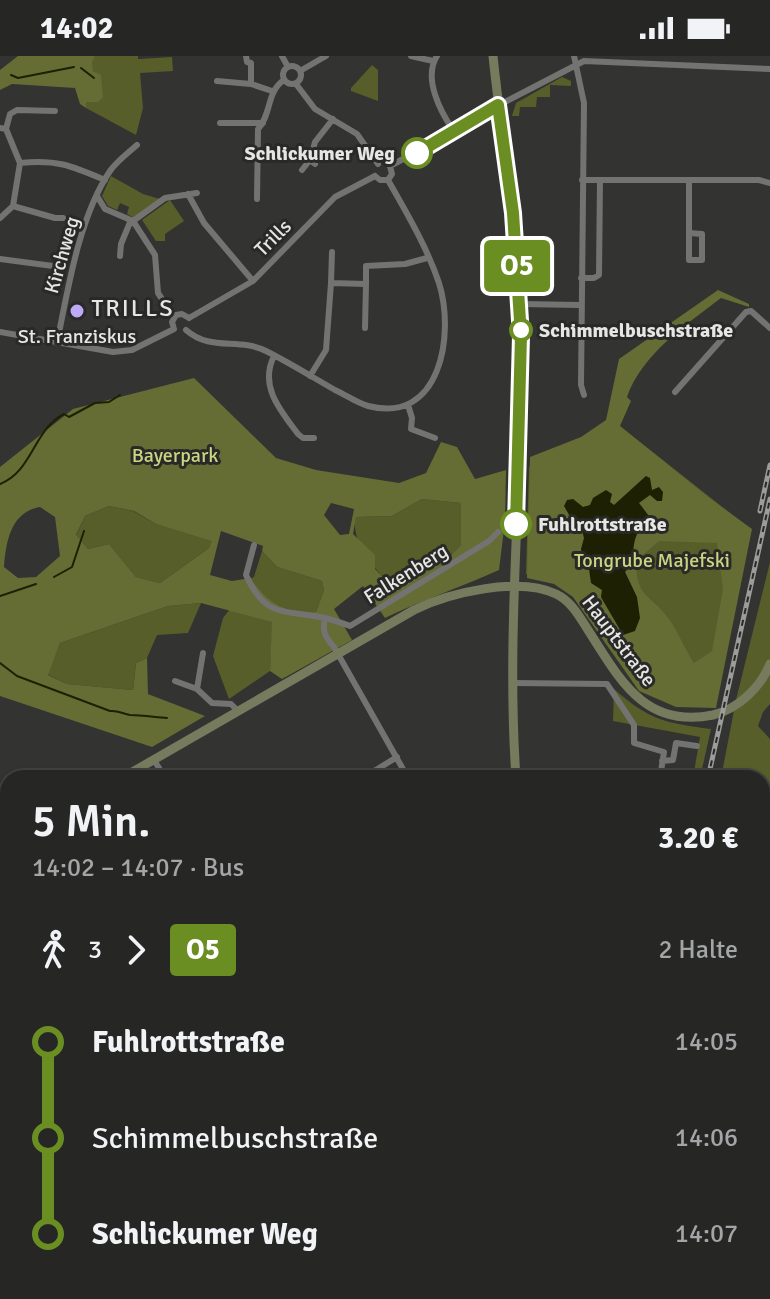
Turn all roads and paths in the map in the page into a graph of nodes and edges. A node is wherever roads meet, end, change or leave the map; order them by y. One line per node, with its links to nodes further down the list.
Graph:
1 (246, 56): 14 (street)
2 (282, 56): 9 (street)
3 (411, 56): 6 (street)
4 (493, 56): 17 (street)
5 (322, 57): 11 (street)
6 (435, 58): 24 (street)
7 (575, 60): 8 (street); 17 (street); 34 (street)
8 (672, 60): 10 (street)
9 (288, 67): 11 (street); 12 (street)
10 (770, 69)
11 (300, 71): 15 (street)
12 (284, 80): 15 (street); 16 (street)
13 (217, 81): 14 (street)
14 (251, 84): 16 (street)
15 (296, 84): 19 (street)
16 (272, 91): 22 (street)
17 (498, 105): 24 (street); 56 (street)
18 (55, 111): 23 (street)
19 (333, 119): 28 (street); 30 (street)
20 (220, 123): 21 (street)
21 (235, 123): 22 (street); 25 (street)
22 (263, 123): 41 (street)
23 (3, 129): 27 (street)
24 (453, 130): 29 (street)
25 (235, 133)
26 (137, 145): 32 (street, Kirchweg)
27 (20, 163): 32 (street); 42 (street)
28 (378, 164): 29 (street); 31 (street)
29 (390, 166): 33 (street)
30 (302, 170)
31 (375, 176): 33 (street); 53 (street, Trills)
32 (105, 180): 40 (street, Kirchweg)
33 (388, 180): 49 (street)
34 (582, 180): 35 (street); 52 (street)
35 (600, 180): 36 (street); 52 (street)
36 (689, 180): 37 (street); 46 (street)
37 (770, 183)
38 (197, 193): 39 (street)
39 (188, 194): 45 (street); 53 (street)
40 (97, 196): 45 (street); 65 (street, Kirchweg)
41 (257, 199)
42 (13, 206): 43 (street); 44 (street)
43 (0, 218)
44 (63, 218)
45 (132, 220): 48 (street); 58 (street)
46 (689, 233): 46 (street)
47 (332, 252): 54 (street)
48 (120, 256)
49 (427, 258): 55 (street); 70 (street)
50 (0, 259): 51 (street)
51 (53, 266)
52 (581, 278): 57 (street)
53 (253, 281): 59 (street, Trills)
54 (331, 283): 55 (street); 67 (street)
55 (366, 284): 60 (street)
56 (520, 304): 57 (street); 75 (street)
57 (580, 305): 69 (street)
58 (174, 317): 59 (street); 62 (street)
59 (189, 318): 63 (street)
60 (365, 328)
61 (770, 328): 68 (street)
62 (174, 329): 63 (street); 65 (street)
63 (186, 330): 66 (street)
64 (0, 332): 65 (street)
65 (57, 343)
66 (274, 356): 67 (street); 71 (street)
67 (310, 376): 70 (street)
68 (675, 392)
69 (584, 395)
70 (408, 405): 72 (street)
71 (314, 438)
72 (435, 438)
73 (498, 532): 76 (street, Falkenberg)
74 (254, 545): 76 (street, Falkenberg)
75 (514, 588): 78 (street); 79 (street, Hauptstraße); 81 (street)
76 (325, 618): 78 (street)
77 (203, 653): 82 (street)
78 (338, 653): 83 (street); 85 (street)
79 (770, 664)
80 (175, 681): 82 (street)
81 (513, 683): 87 (street); 92 (street)
82 (197, 689): 83 (street)
83 (238, 711): 86 (street)
84 (697, 746): 87 (street)
85 (397, 757): 90 (street); 91 (street)
86 (154, 760): 88 (street); 89 (street)
87 (662, 761): 93 (street)
88 (136, 770)
89 (160, 770)
90 (374, 770)
91 (404, 770)
92 (516, 770)
93 (661, 770)

